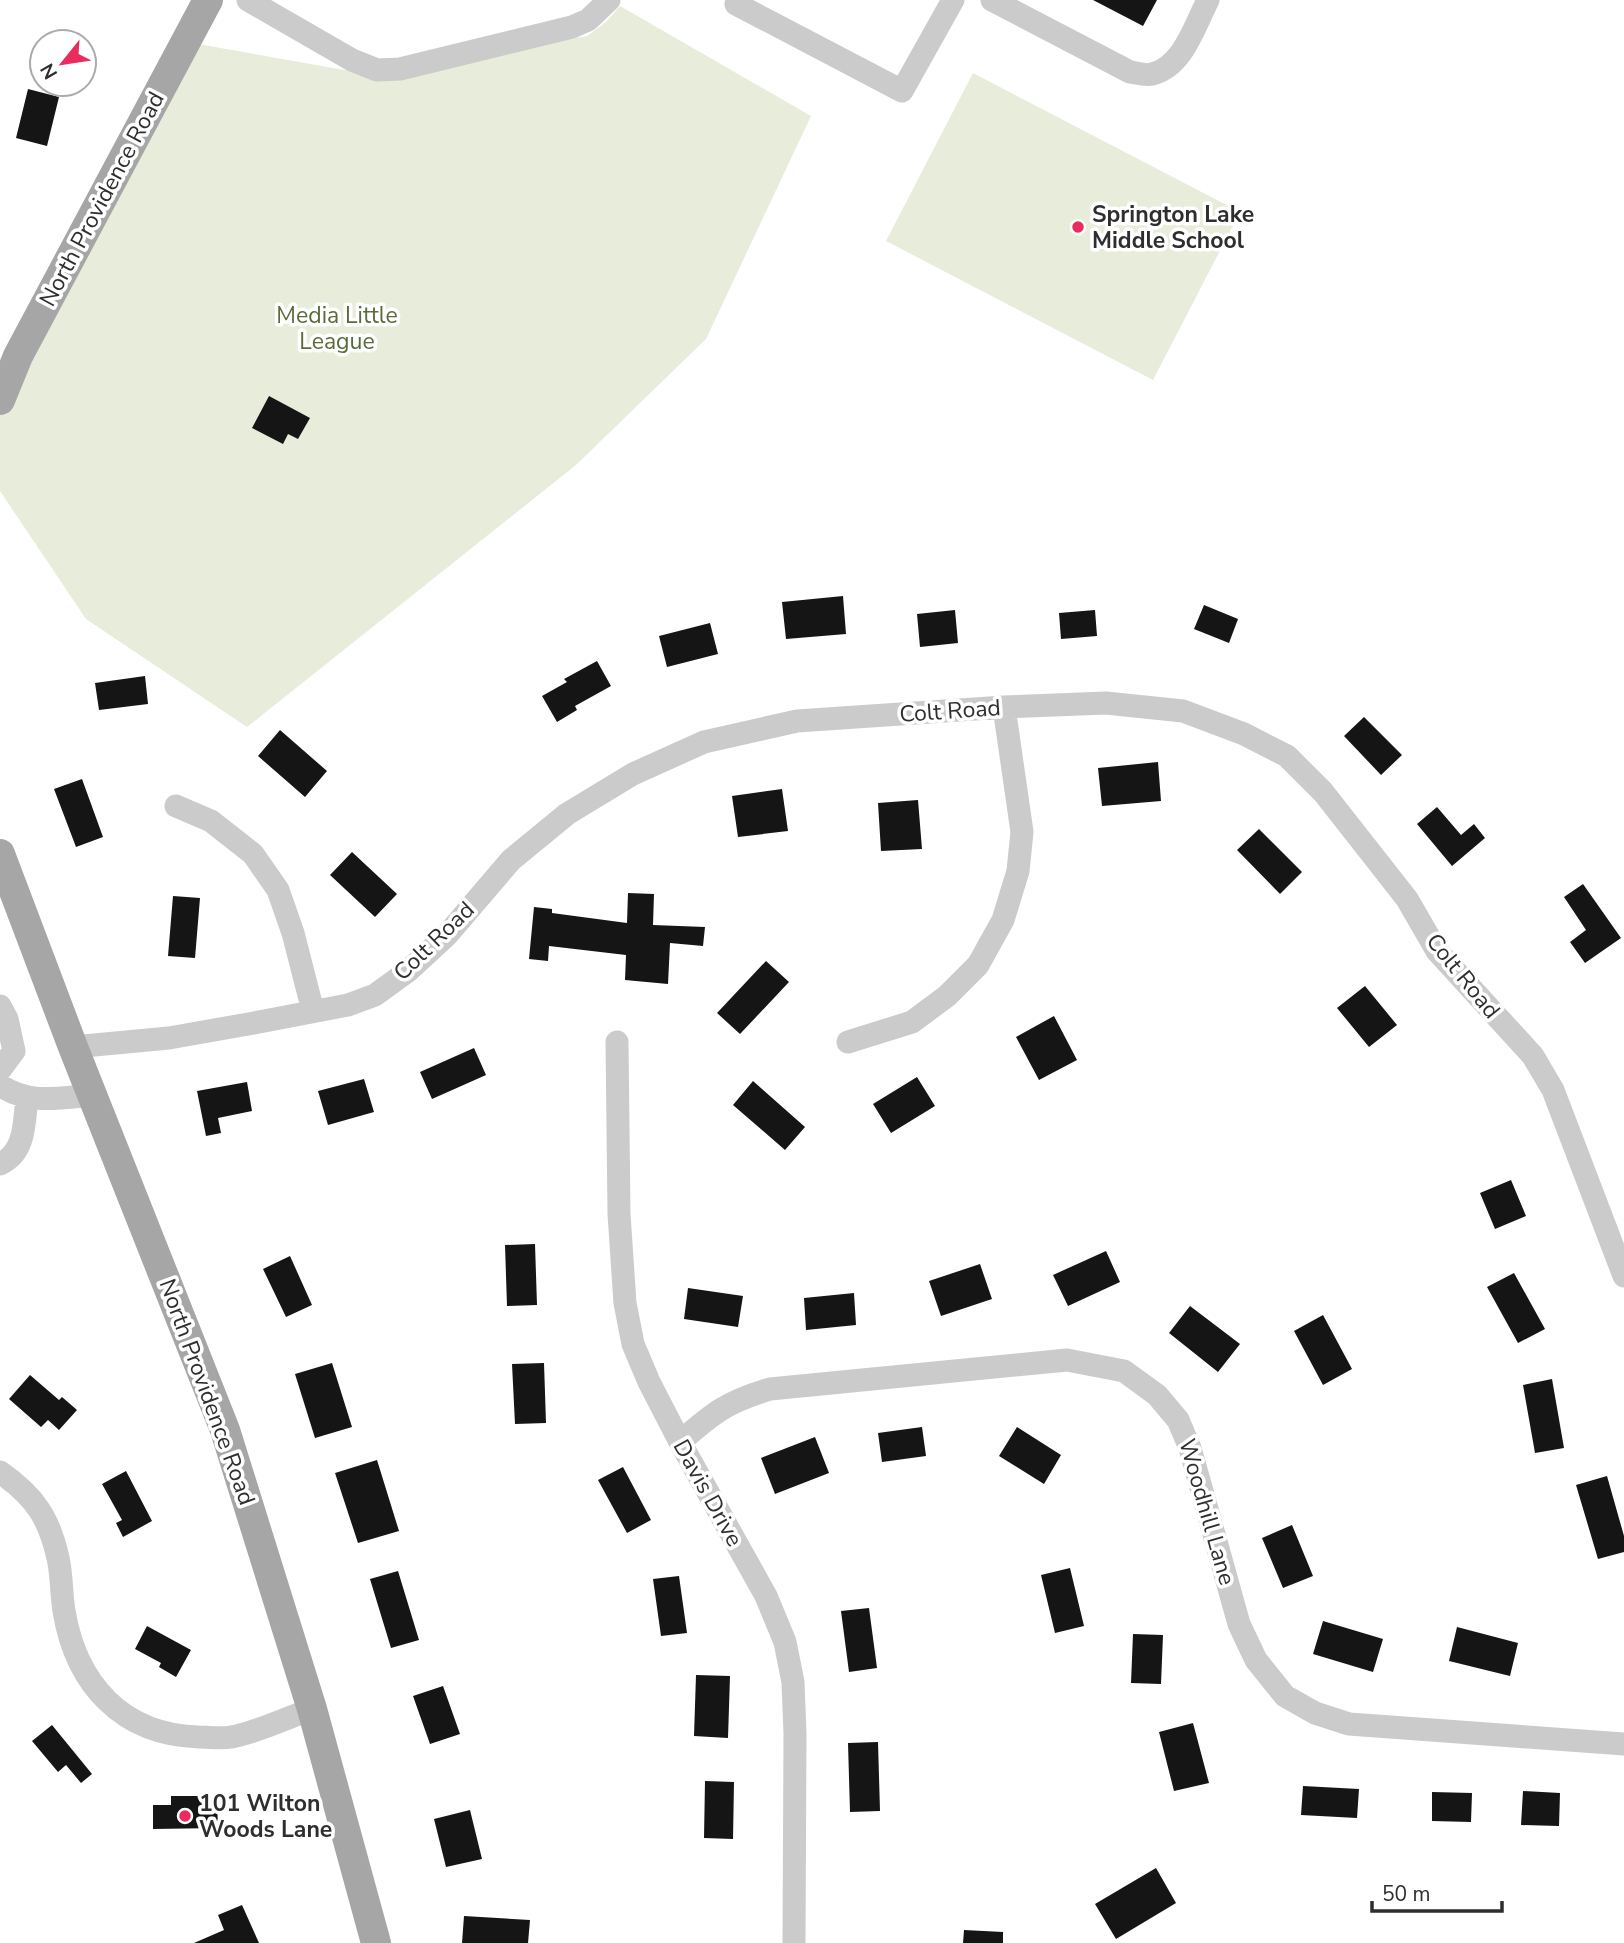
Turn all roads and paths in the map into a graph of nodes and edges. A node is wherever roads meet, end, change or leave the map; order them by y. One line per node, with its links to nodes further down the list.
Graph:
1 (208, 0): 8 (main road, North Providence Road)
2 (248, 0): 3 (street)
3 (609, 0)
4 (738, 0): 5 (street)
5 (953, 0)
6 (992, 0): 7 (street)
7 (1208, 0)
8 (9, 353): 9 (main road, North Providence Road)
9 (0, 400)
10 (1004, 707): 14 (street, Colt Road); 16 (street); 23 (street, Colt Road)
11 (176, 806): 14 (street)
12 (0, 854): 17 (main road, North Providence Road)
13 (0, 1006): 18 (street)
14 (313, 1011): 17 (street, Colt Road)
15 (617, 1042): 24 (street, Davis Drive)
16 (848, 1042)
17 (73, 1047): 20 (main road, North Providence Road)
18 (0, 1070)
19 (0, 1085): 21 (street)
20 (92, 1095): 21 (street); 26 (main road, North Providence Road)
21 (27, 1097): 22 (street)
22 (0, 1164)
23 (1624, 1276)
24 (680, 1442): 27 (street, Woodhill Lane); 29 (street, Davis Drive)
25 (0, 1472): 26 (street)
26 (312, 1709): 28 (main road, North Providence Road)
27 (1624, 1744)
28 (376, 1943)
29 (794, 1943)

